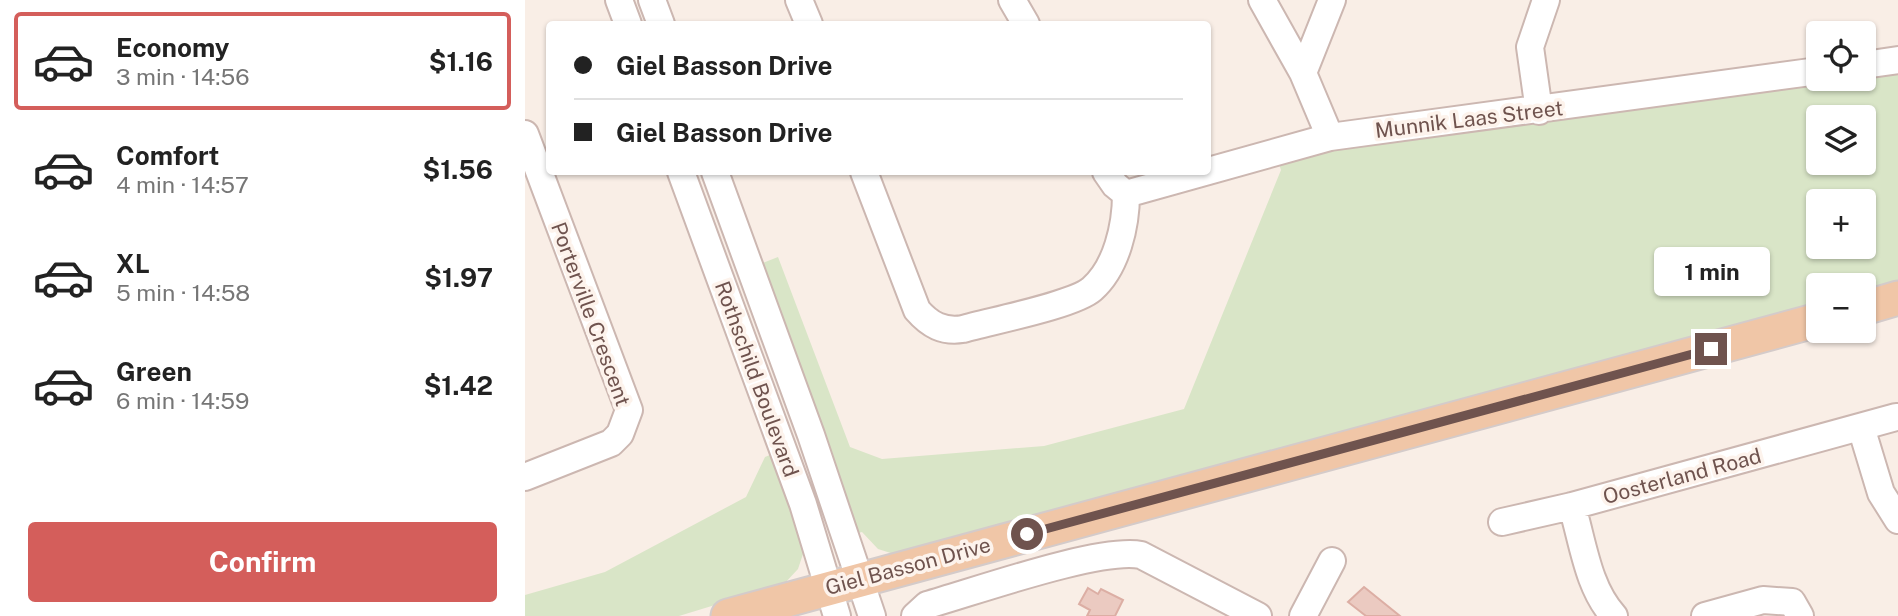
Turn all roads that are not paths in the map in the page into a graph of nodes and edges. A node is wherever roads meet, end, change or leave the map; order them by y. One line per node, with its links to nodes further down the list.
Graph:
1 (619, 0): 8 (street)
2 (652, 0): 9 (street)
3 (799, 0): 10 (street)
4 (1012, 0): 11 (street)
5 (1262, 0): 15 (street)
6 (1332, 0): 15 (street)
7 (1546, 0): 16 (street)
8 (627, 21)
9 (660, 21)
10 (808, 21)
11 (1024, 21)
12 (1898, 60): 13 (street)
13 (1876, 63)
14 (1806, 73): 16 (street, Munnik Laas Street)
15 (1303, 74): 18 (street)
16 (1539, 111): 18 (street, Munnik Laas Street)
17 (525, 134): 31 (street, Porterville Crescent)
18 (1330, 137): 19 (street, Munnik Laas Street)
19 (1211, 170)
20 (682, 175): 37 (street, Rothschild Boulevard)
21 (716, 175): 36 (street, Rothschild Boulevard)
22 (865, 175): 25 (street)
23 (1109, 175): 25 (street)
24 (1194, 175): 25 (street, Munnik Laas Street)
25 (1126, 194)
26 (1898, 298): 27 (main road)
27 (1876, 304)
28 (1806, 323): 36 (main road, Giel Basson Drive)
29 (1896, 417): 30 (street, Oosterland Road)
30 (1861, 427): 32 (street, Oosterland Road); 33 (street)
31 (525, 477)
32 (1572, 506): 34 (street, Oosterland Road); 43 (street)
33 (1898, 520)
34 (1502, 522)
35 (1332, 561): 42 (street)
36 (860, 579): 37 (main road, Giel Basson Drive); 39 (street, Rothschild Boulevard)
37 (833, 602): 38 (main road, Giel Basson Drive)
38 (728, 616)
39 (871, 616)
40 (915, 616): 41 (street)
41 (1258, 616)
42 (1303, 616)
43 (1614, 616)
44 (1705, 616): 45 (street)
45 (1800, 616)

